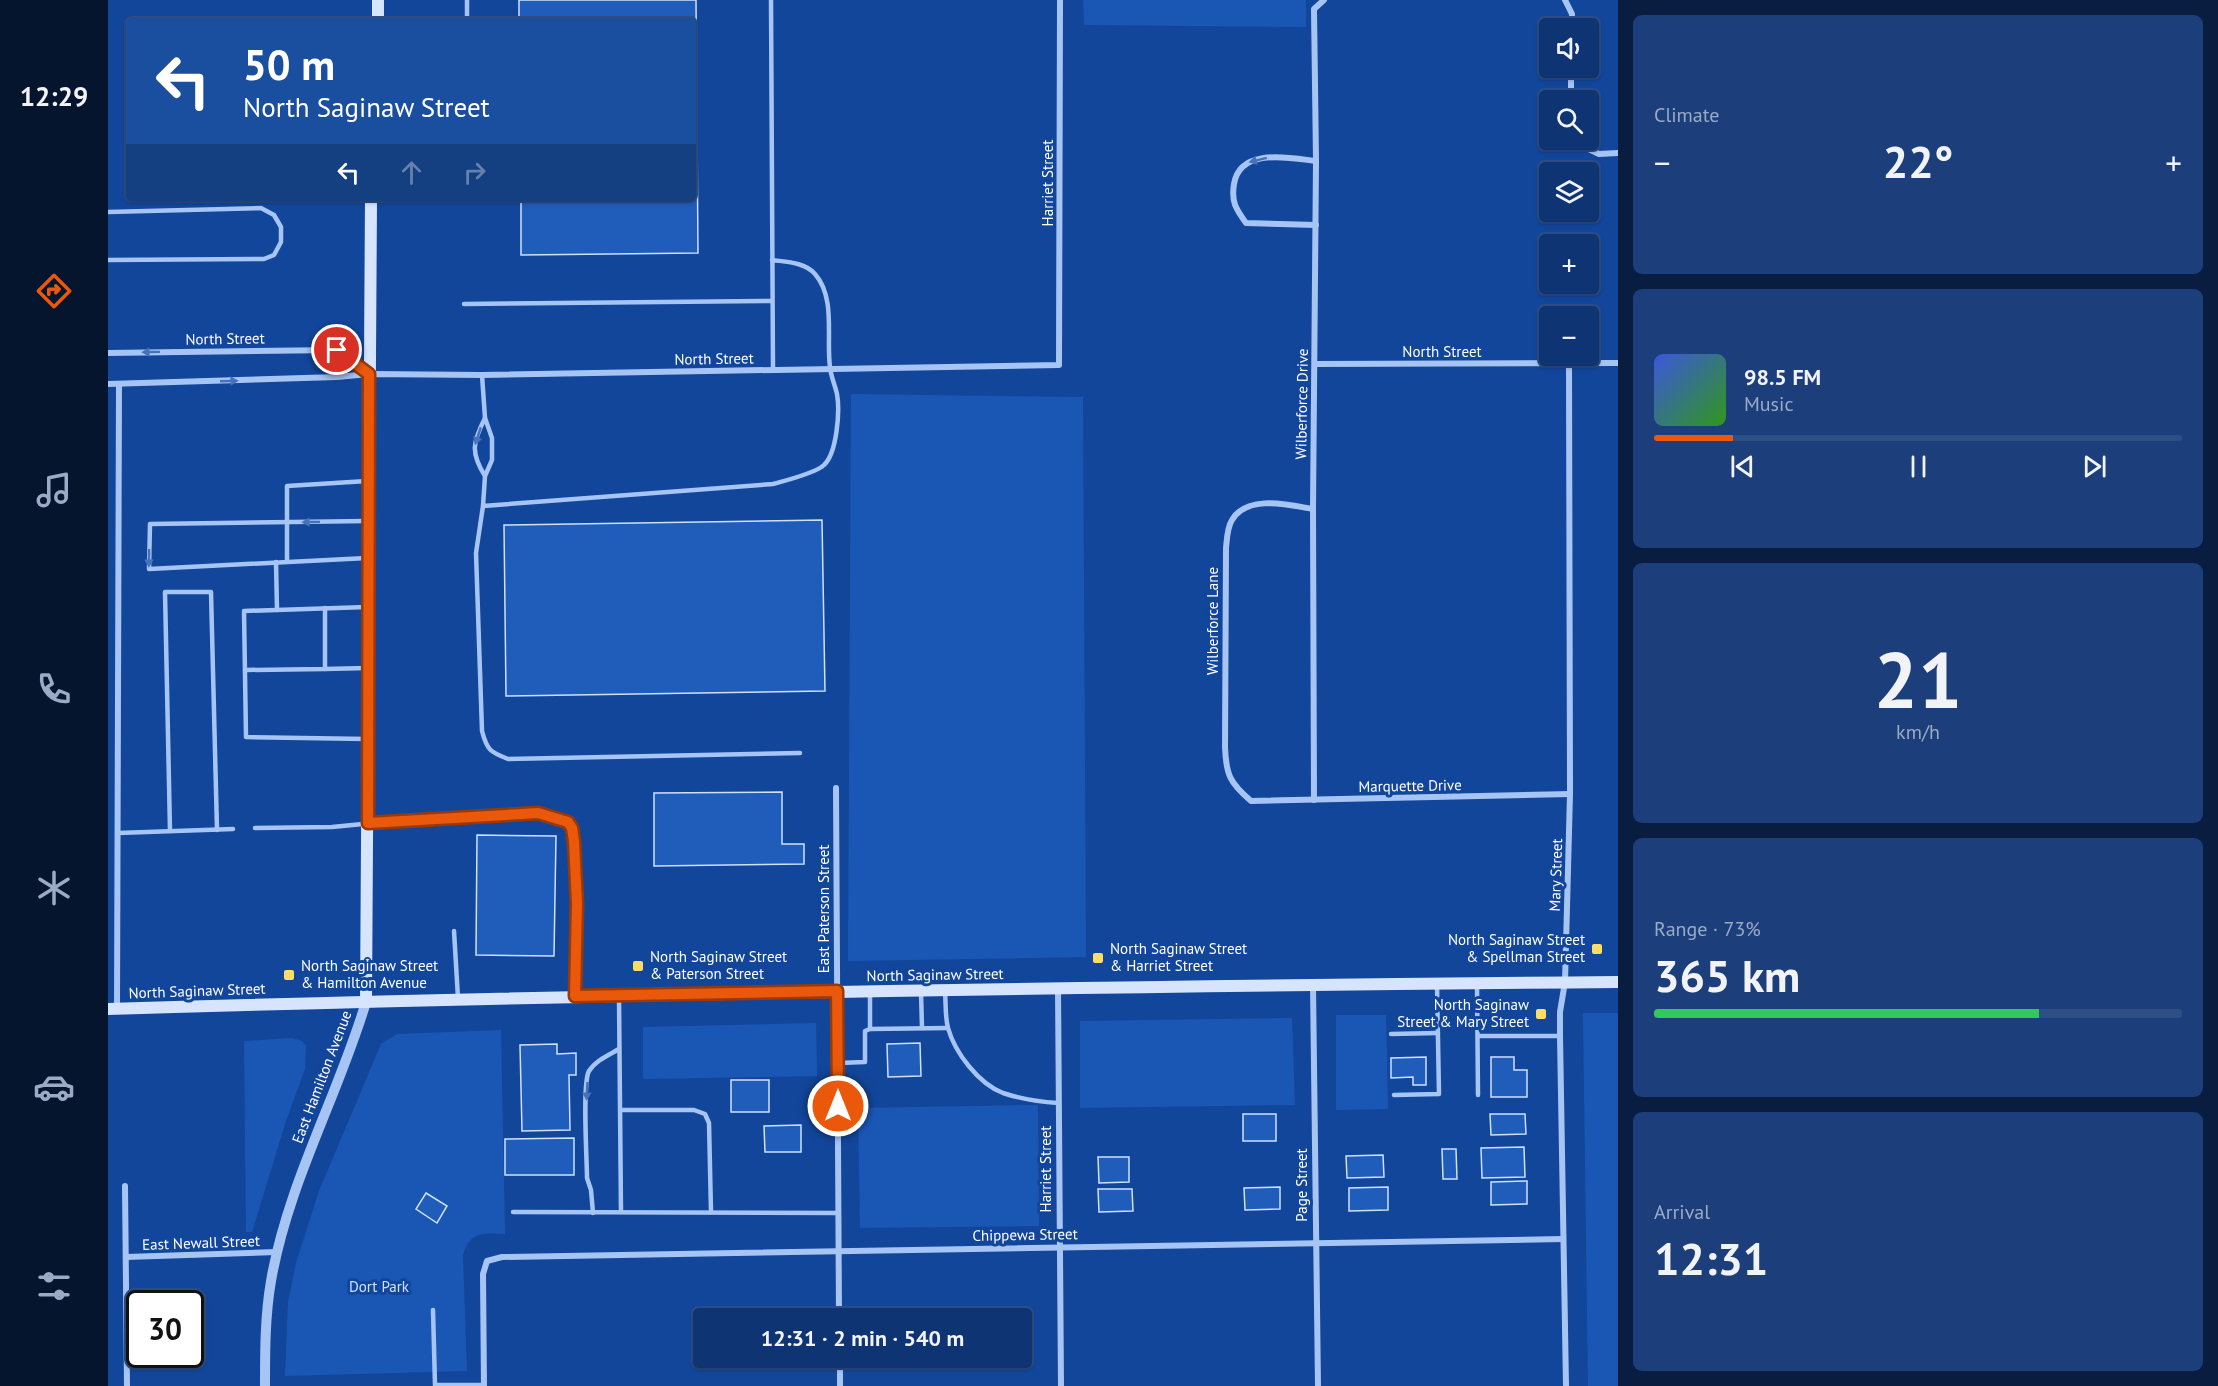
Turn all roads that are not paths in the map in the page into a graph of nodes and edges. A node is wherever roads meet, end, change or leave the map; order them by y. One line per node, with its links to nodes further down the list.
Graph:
1 (378, 0): 7 (main road)
2 (467, 0): 8 (lane)
3 (771, 0): 17 (lane)
4 (1060, 0): 25 (street, Harriet Street)
5 (1324, 0): 12 (street, Wilberforce Drive)
6 (1565, 0): 9 (street)
7 (378, 18)
8 (467, 18)
9 (1572, 18)
10 (1592, 150): 11 (street)
11 (1618, 153)
12 (1316, 161): 15 (street, Wilberforce Drive); 15 (street, one-way to 15)
13 (371, 201): 29 (main road, East Hamilton Avenue)
14 (108, 212): 16 (lane)
15 (1316, 225): 23 (street, Wilberforce Drive)
16 (108, 260)
17 (772, 260): 18 (lane); 27 (lane)
18 (772, 301): 19 (lane); 28 (lane)
19 (464, 304)
20 (108, 353): 29 (street, North Street, one-way to 20)
21 (1599, 363): 22 (street, North Street)
22 (1618, 363)
23 (1315, 364): 24 (street, North Street); 37 (street, Wilberforce Drive)
24 (1539, 364)
25 (1059, 366): 27 (street, North Street)
26 (1569, 366): 52 (street, Mary Street)
27 (830, 368): 28 (street, North Street); 36 (lane)
28 (773, 369): 30 (street, North Street)
29 (369, 374): 30 (street, North Street); 32 (street, North Street, one-way to 29); 35 (main road, East Hamilton Avenue)
30 (482, 375): 33 (lane)
31 (108, 384): 32 (street, North Street)
32 (119, 384): 60 (street)
33 (485, 418): 34 (lane); 34 (lane, one-way to 34)
34 (485, 476): 36 (lane)
35 (370, 481): 38 (main road, East Hamilton Avenue); 39 (lane)
36 (483, 506): 50 (lane)
37 (1313, 509): 53 (street, Wilberforce Drive); 54 (street, Wilberforce Lane)
38 (369, 521): 39 (lane, one-way to 39); 40 (main road, East Hamilton Avenue)
39 (288, 522): 41 (lane); 42 (lane, one-way to 42)
40 (369, 558): 41 (lane); 43 (main road, East Hamilton Avenue)
41 (287, 561): 42 (lane)
42 (276, 562): 45 (lane)
43 (369, 607): 44 (lane); 46 (main road, East Hamilton Avenue)
44 (324, 609): 45 (lane); 47 (lane)
45 (277, 610): 48 (lane)
46 (369, 668): 47 (lane); 49 (main road, East Hamilton Avenue)
47 (325, 669): 48 (lane)
48 (245, 670): 49 (lane)
49 (369, 739): 55 (main road, East Hamilton Avenue)
50 (800, 753)
51 (836, 788): 70 (street, East Paterson Street)
52 (1570, 794): 53 (street, Marquette Drive); 62 (street, Mary Street)
53 (1314, 800): 54 (street, Marquette Drive)
54 (1251, 801)
55 (368, 823): 56 (lane); 73 (lane); 75 (main road, East Hamilton Avenue)
56 (255, 828)
57 (233, 829): 58 (lane)
58 (217, 830): 59 (lane); 59 (lane)
59 (170, 831): 60 (lane)
60 (118, 833): 76 (street)
61 (454, 931): 74 (lane)
62 (1565, 982): 63 (main road, North Saginaw Street); 66 (main road, North Saginaw Street); 83 (street, Mary Street)
63 (1618, 982)
64 (1313, 984): 65 (main road, North Saginaw Street); 67 (main road, North Saginaw Street); 97 (street, Page Street)
65 (1437, 984): 66 (main road, North Saginaw Street); 80 (lane)
66 (1477, 984): 82 (lane)
67 (1058, 988): 69 (main road, North Saginaw Street); 88 (street, Harriet Street)
68 (921, 990): 69 (main road, North Saginaw Street); 71 (main road, North Saginaw Street); 77 (lane)
69 (945, 990): 78 (lane)
70 (837, 991): 71 (main road, North Saginaw Street); 72 (main road, North Saginaw Street); 85 (street, East Paterson Street)
71 (870, 991): 79 (lane)
72 (619, 995): 73 (main road, North Saginaw Street); 84 (lane)
73 (575, 996): 74 (main road, North Saginaw Street)
74 (458, 1001): 75 (main road, North Saginaw Street)
75 (366, 1002): 76 (main road, North Saginaw Street); 99 (street, East Hamilton Avenue)
76 (113, 1009)
77 (922, 1028): 78 (lane); 79 (lane)
78 (948, 1028): 88 (lane)
79 (870, 1029): 85 (lane)
80 (1438, 1033): 81 (lane); 86 (lane)
81 (1391, 1034)
82 (1478, 1036): 83 (lane); 87 (lane)
83 (1560, 1036): 96 (street, Mary Street)
84 (619, 1049): 89 (lane); 92 (lane, one-way to 92)
85 (838, 1063): 95 (street, East Paterson Street)
86 (1394, 1095)
87 (1478, 1095)
88 (1058, 1103): 98 (street, Harriet Street)
89 (620, 1110): 93 (lane); 94 (lane)
90 (125, 1186): 101 (street, East Newall Street)
91 (513, 1212): 92 (lane)
92 (593, 1212): 93 (lane)
93 (621, 1212): 94 (lane)
94 (711, 1212): 95 (lane)
95 (838, 1214): 100 (street, East Paterson Street)
96 (1563, 1239): 97 (street, Chippewa Street); 111 (street, Mary Street)
97 (1315, 1244): 98 (street, Chippewa Street); 110 (street, Page Street)
98 (1059, 1246): 100 (street, Chippewa Street); 109 (street, Harriet Street)
99 (277, 1252): 101 (street, East Newall Street); 107 (street, East Hamilton Avenue)
100 (837, 1252): 102 (street, East Paterson Street); 105 (street, Chippewa Street)
101 (126, 1257): 106 (street, East Newall Street)
102 (839, 1308)
103 (433, 1310): 105 (lane)
104 (840, 1368): 108 (street)
105 (484, 1385)
106 (127, 1386)
107 (265, 1386)
108 (840, 1386)
109 (1061, 1386)
110 (1318, 1386)
111 (1566, 1386)

